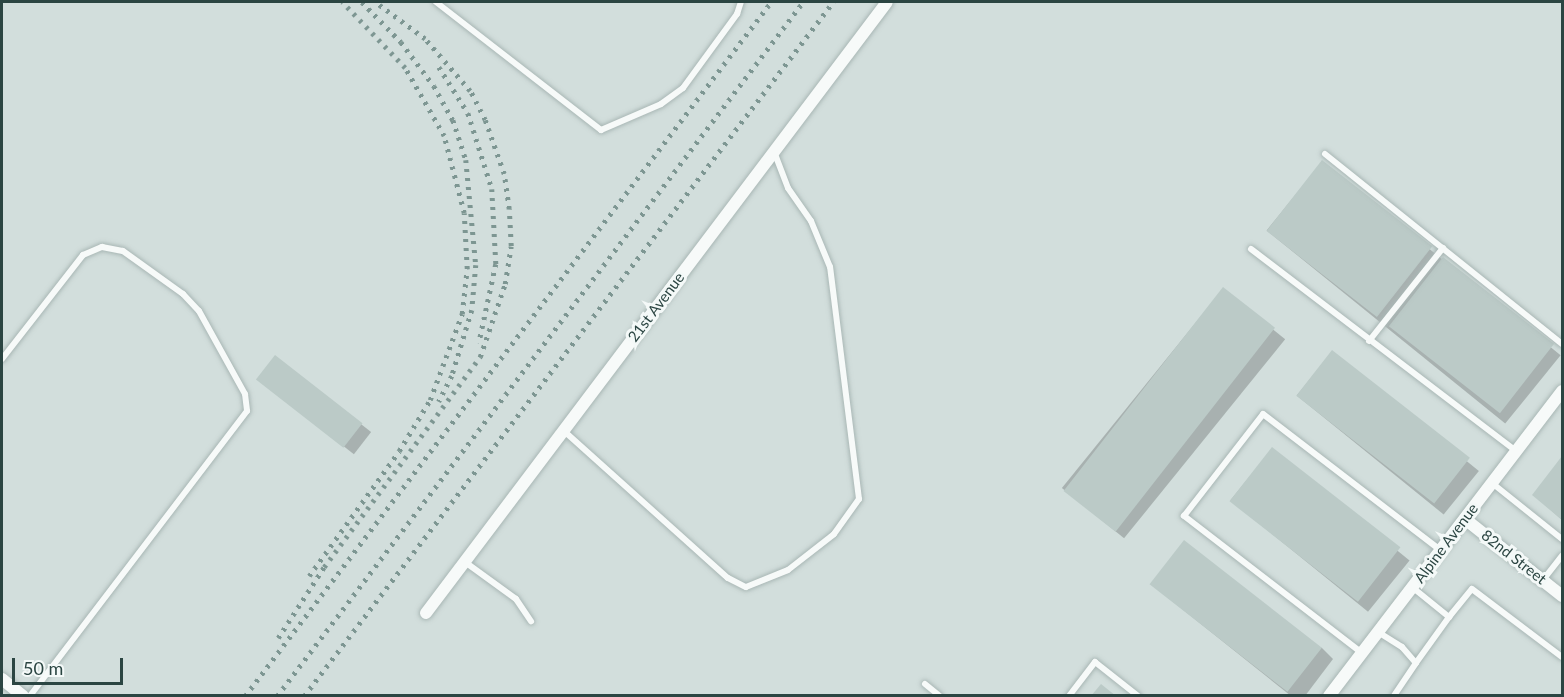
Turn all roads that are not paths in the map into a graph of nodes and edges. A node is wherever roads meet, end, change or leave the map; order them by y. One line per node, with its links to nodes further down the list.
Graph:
1 (436, 2): 2 (lane)
2 (741, 2)
3 (887, 2): 4 (street, 21st Avenue)
4 (774, 150): 12 (street, 21st Avenue); 12 (lane)
5 (1325, 154): 6 (lane)
6 (1443, 248): 8 (lane); 9 (lane)
7 (1251, 249): 8 (lane)
8 (1370, 341): 13 (lane)
9 (1563, 344)
10 (2, 358): 33 (lane)
11 (1563, 391): 13 (street, Alpine Avenue)
12 (563, 430): 19 (street, 21st Avenue)
13 (1516, 452): 14 (street, Alpine Avenue)
14 (1492, 483): 15 (street, Alpine Avenue); 16 (lane)
15 (1465, 519): 17 (street, Alpine Avenue); 20 (street, 82nd Street)
16 (1563, 539)
17 (1440, 551): 21 (street, Alpine Avenue); 27 (lane)
18 (1563, 556): 20 (lane)
19 (464, 562): 23 (street, 21st Avenue); 25 (lane)
20 (1543, 580): 22 (street, 82nd Street)
21 (1412, 587): 24 (lane); 26 (street, Alpine Avenue)
22 (1563, 596)
23 (426, 613)
24 (1449, 617): 28 (lane); 29 (lane)
25 (531, 621)
26 (1378, 632): 27 (street, Alpine Avenue); 29 (lane)
27 (1362, 653): 37 (street, Alpine Avenue)
28 (1563, 657)
29 (1416, 663): 38 (lane)
30 (2, 679): 32 (street)
31 (925, 684): 34 (lane)
32 (18, 694)
33 (30, 696)
34 (939, 696)
35 (1070, 696): 36 (lane)
36 (1138, 696)
37 (1329, 696)
38 (1394, 696)

